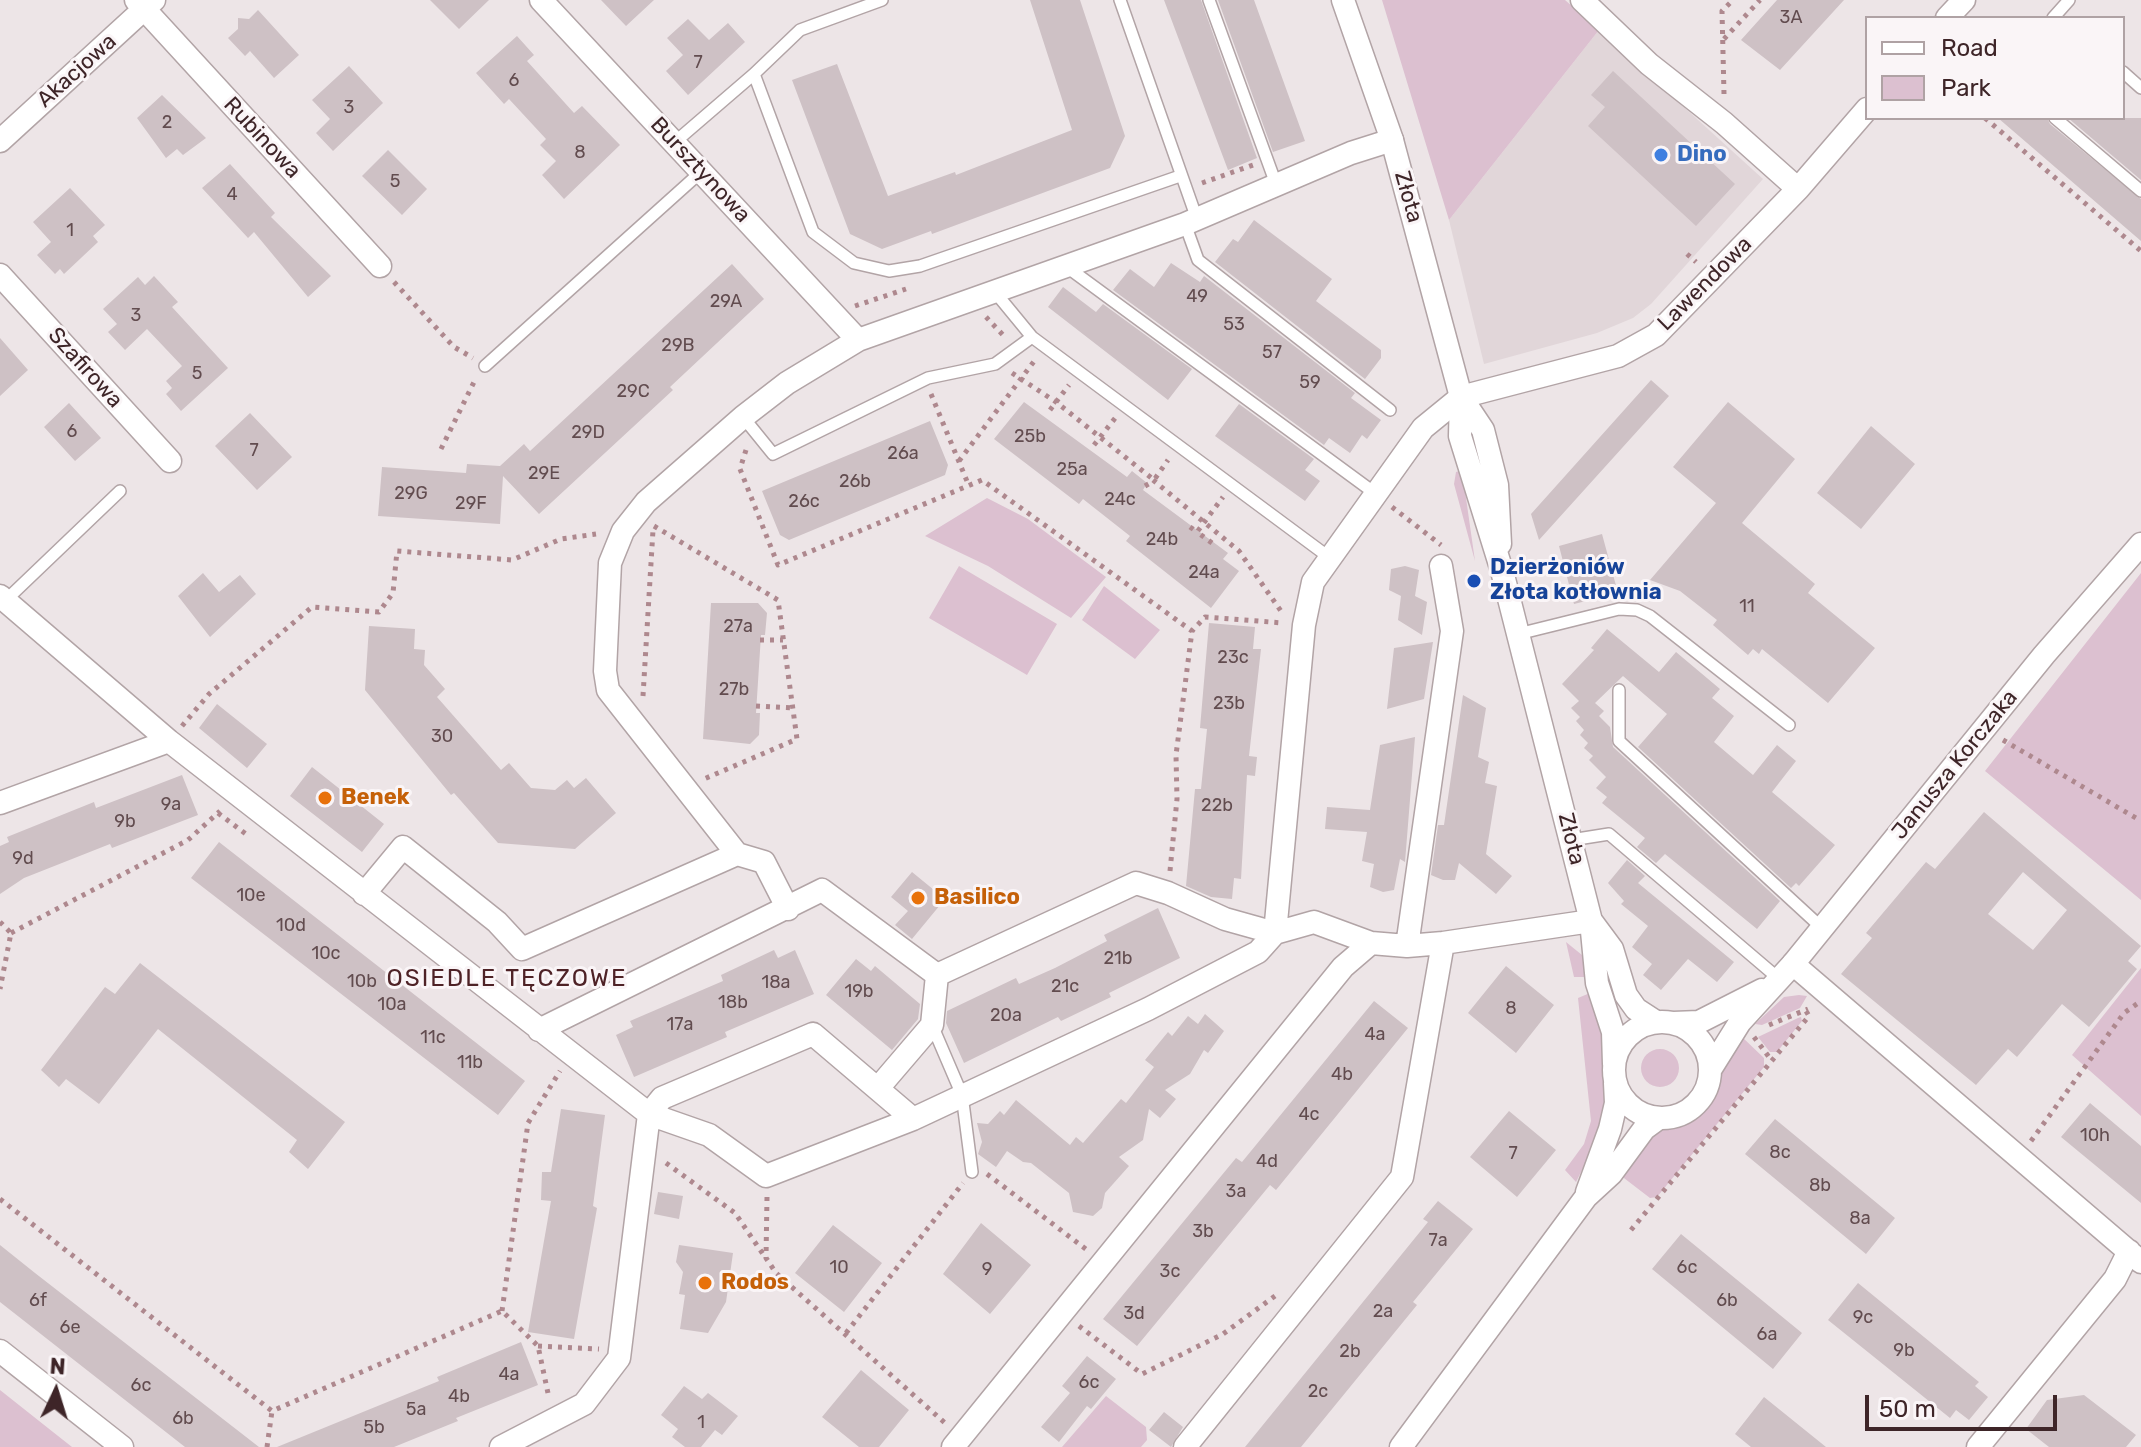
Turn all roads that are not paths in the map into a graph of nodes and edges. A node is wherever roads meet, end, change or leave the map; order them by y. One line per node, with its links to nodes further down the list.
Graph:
1 (541, 0): 17 (street, Bursztynowa)
2 (882, 0): 10 (lane)
3 (1120, 0): 19 (lane)
4 (1209, 0): 20 (lane)
5 (1343, 0): 15 (street, Złota)
6 (1582, 0): 21 (street)
7 (1964, 0): 9 (street)
8 (145, 3): 16 (street, Akacjowa); 25 (street, Rubinowa)
9 (1949, 16)
10 (754, 74): 17 (lane); 19 (lane)
11 (2125, 74): 12 (lane)
12 (2141, 88)
13 (1865, 111): 21 (street, Lawendowa)
14 (2057, 120): 22 (lane)
15 (1392, 140): 20 (street); 31 (street, Złota)
16 (0, 141)
17 (675, 142): 18 (street, Bursztynowa)
18 (702, 171): 29 (street, Bursztynowa); 30 (lane)
19 (1180, 176): 23 (lane)
20 (1276, 184): 23 (street)
21 (1798, 189): 31 (street, Lawendowa)
22 (2141, 191)
23 (1191, 222): 24 (street); 32 (lane)
24 (1066, 265): 27 (street); 36 (lane)
25 (380, 266)
26 (0, 275): 34 (street, Szafirowa)
27 (995, 292): 28 (lane); 29 (street)
28 (1032, 337): 33 (lane); 38 (lane)
29 (858, 340): 33 (street)
30 (485, 366)
31 (1461, 397): 36 (street); 41 (street, Złota)
32 (1390, 410)
33 (750, 425): 47 (street)
34 (170, 461)
35 (120, 491): 40 (lane)
36 (1376, 494): 38 (street)
37 (2141, 544): 51 (street, Janusza Korczaka)
38 (1330, 558): 52 (street)
39 (1443, 558): 55 (street)
40 (3, 599): 44 (street)
41 (1518, 634): 43 (lane); 46 (street, Złota)
42 (1619, 690): 51 (lane)
43 (1789, 725)
44 (169, 741): 45 (street); 48 (street)
45 (0, 803)
46 (1571, 840): 50 (street, Złota); 57 (lane)
47 (737, 854): 48 (street); 49 (street)
48 (364, 894): 60 (street)
49 (788, 909): 56 (street); 60 (street)
50 (1591, 921): 54 (street); 58 (street, Złota); 62 (street, Złota)
51 (1822, 928): 57 (street, Janusza Korczaka)
52 (1275, 933): 53 (street); 56 (street); 64 (street)
53 (1371, 943): 55 (street); 72 (street)
54 (1443, 943): 55 (street); 75 (street)
55 (1407, 946)
56 (937, 975): 59 (street)
57 (1780, 976): 58 (street, Janusza Korczaka); 61 (street, Janusza Korczaka); 70 (street)
58 (1664, 1023): 61 (street); 62 (street)
59 (932, 1025): 63 (street); 64 (lane)
60 (539, 1030): 65 (street)
61 (1710, 1070): 66 (street)
62 (1614, 1072): 66 (street); 69 (street, Złota)
63 (879, 1087): 65 (street); 67 (street)
64 (962, 1095): 67 (street); 68 (lane)
65 (649, 1114): 67 (street); 74 (street)
66 (1659, 1118): 69 (street, Złota)
67 (913, 1119)
68 (972, 1172)
69 (1586, 1197): 76 (street, Złota)
70 (2135, 1257): 77 (street)
71 (0, 1351): 73 (street)
72 (957, 1442)
73 (122, 1447)
74 (501, 1447)
75 (1185, 1447)
76 (1401, 1447)
77 (1978, 1447)

